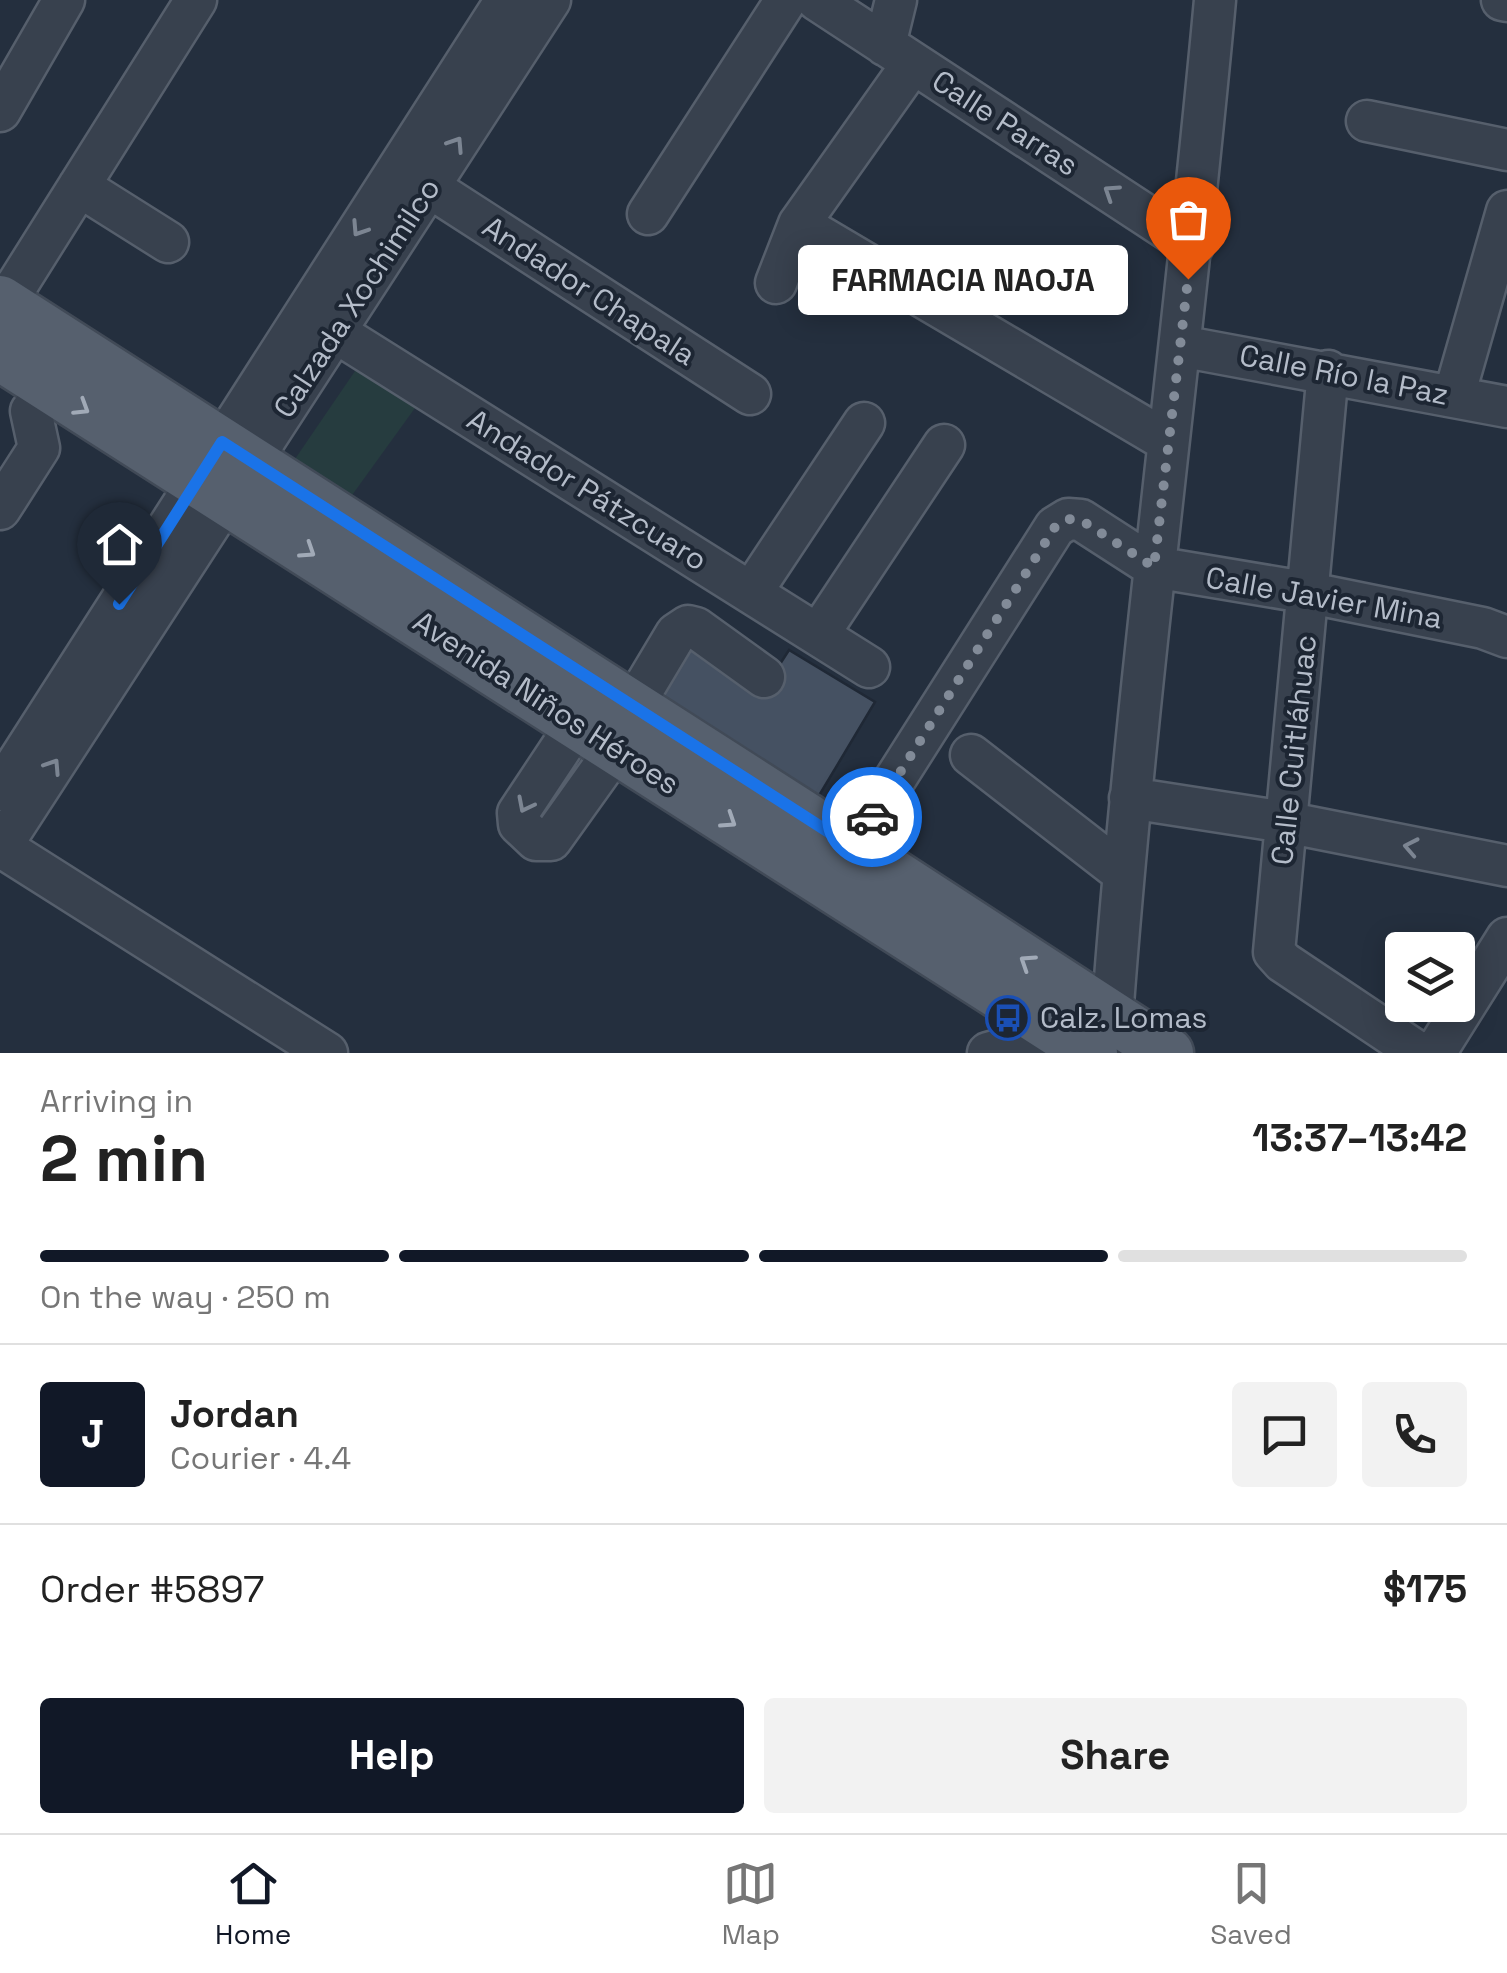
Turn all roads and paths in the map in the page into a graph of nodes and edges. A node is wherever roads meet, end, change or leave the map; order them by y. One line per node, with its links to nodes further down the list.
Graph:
1 (64, 0): 11 (street)
2 (196, 0): 15 (street)
3 (506, 0): 10 (street, Calzada Xochimilco)
4 (550, 0): 10 (street, Calzada Xochimilco)
5 (786, 0): 17 (street)
6 (817, 0): 9 (street, Calle Parras)
7 (896, 0): 9 (street)
8 (1215, 0): 20 (street)
9 (899, 54): 18 (street); 20 (street, Calle Parras, one-way to 9)
10 (485, 67): 14 (street, Calzada Xochimilco)
11 (0, 112)
12 (1367, 122): 13 (street)
13 (1507, 150)
14 (414, 177): 23 (street, Calzada Xochimilco); 27 (street, Andador Chapala)
15 (80, 186): 19 (street); 22 (street)
16 (1507, 213): 28 (street)
17 (648, 214)
18 (799, 224): 21 (street); 32 (street)
19 (168, 242)
20 (1192, 246): 24 (street)
21 (776, 282)
22 (2, 302): 34 (main road, Avenida Niños Héroes)
23 (320, 322): 34 (street, Calzada Xochimilco); 38 (street, Andador Pátzcuaro)
24 (1180, 346): 26 (street, Calle Río la Paz); 32 (street)
25 (0, 354): 34 (main road, Avenida Niños Héroes, one-way to 34)
26 (1328, 371): 28 (street, Calle Río la Paz); 37 (street, Calle Cuitláhuac)
27 (750, 394)
28 (1454, 396): 29 (street, Calle Río la Paz)
29 (1507, 406)
30 (31, 411): 35 (street)
31 (864, 423): 38 (street)
32 (1167, 441): 36 (street)
33 (944, 445): 39 (street)
34 (225, 471): 43 (main road, Avenida Niños Héroes); 45 (street, Calzada Xochimilco); 48 (street, Calzada Xochimilco, one-way to 34)
35 (0, 509)
36 (1154, 567): 37 (street, Calle Javier Mina); 46 (street); 49 (street, Calle Javier Mina)
37 (1310, 592): 40 (street, Calle Javier Mina); 47 (street, Calle Cuitláhuac)
38 (751, 593): 39 (street, Andador Pátzcuaro)
39 (818, 635): 41 (street, Andador Pátzcuaro)
40 (1507, 637)
41 (869, 667)
42 (764, 677): 43 (street)
43 (609, 726): 49 (main road, Avenida Niños Héroes); 53 (main road, Avenida Niños Héroes, one-way to 53)
44 (971, 755): 51 (street)
45 (0, 790)
46 (1130, 798): 47 (street); 51 (street)
47 (1286, 822): 50 (street, one-way to 47); 57 (street, Calle Cuitláhuac)
48 (0, 847): 54 (street)
49 (852, 847): 53 (main road, Avenida Niños Héroes, one-way to 49)
50 (1507, 866)
51 (1123, 874): 53 (street)
52 (1507, 938): 58 (street)
53 (1091, 1039): 55 (street); 56 (main road, Avenida Niños Héroes)
54 (327, 1053)
55 (988, 1053)
56 (1168, 1053)
57 (1419, 1053)
58 (1435, 1053)

